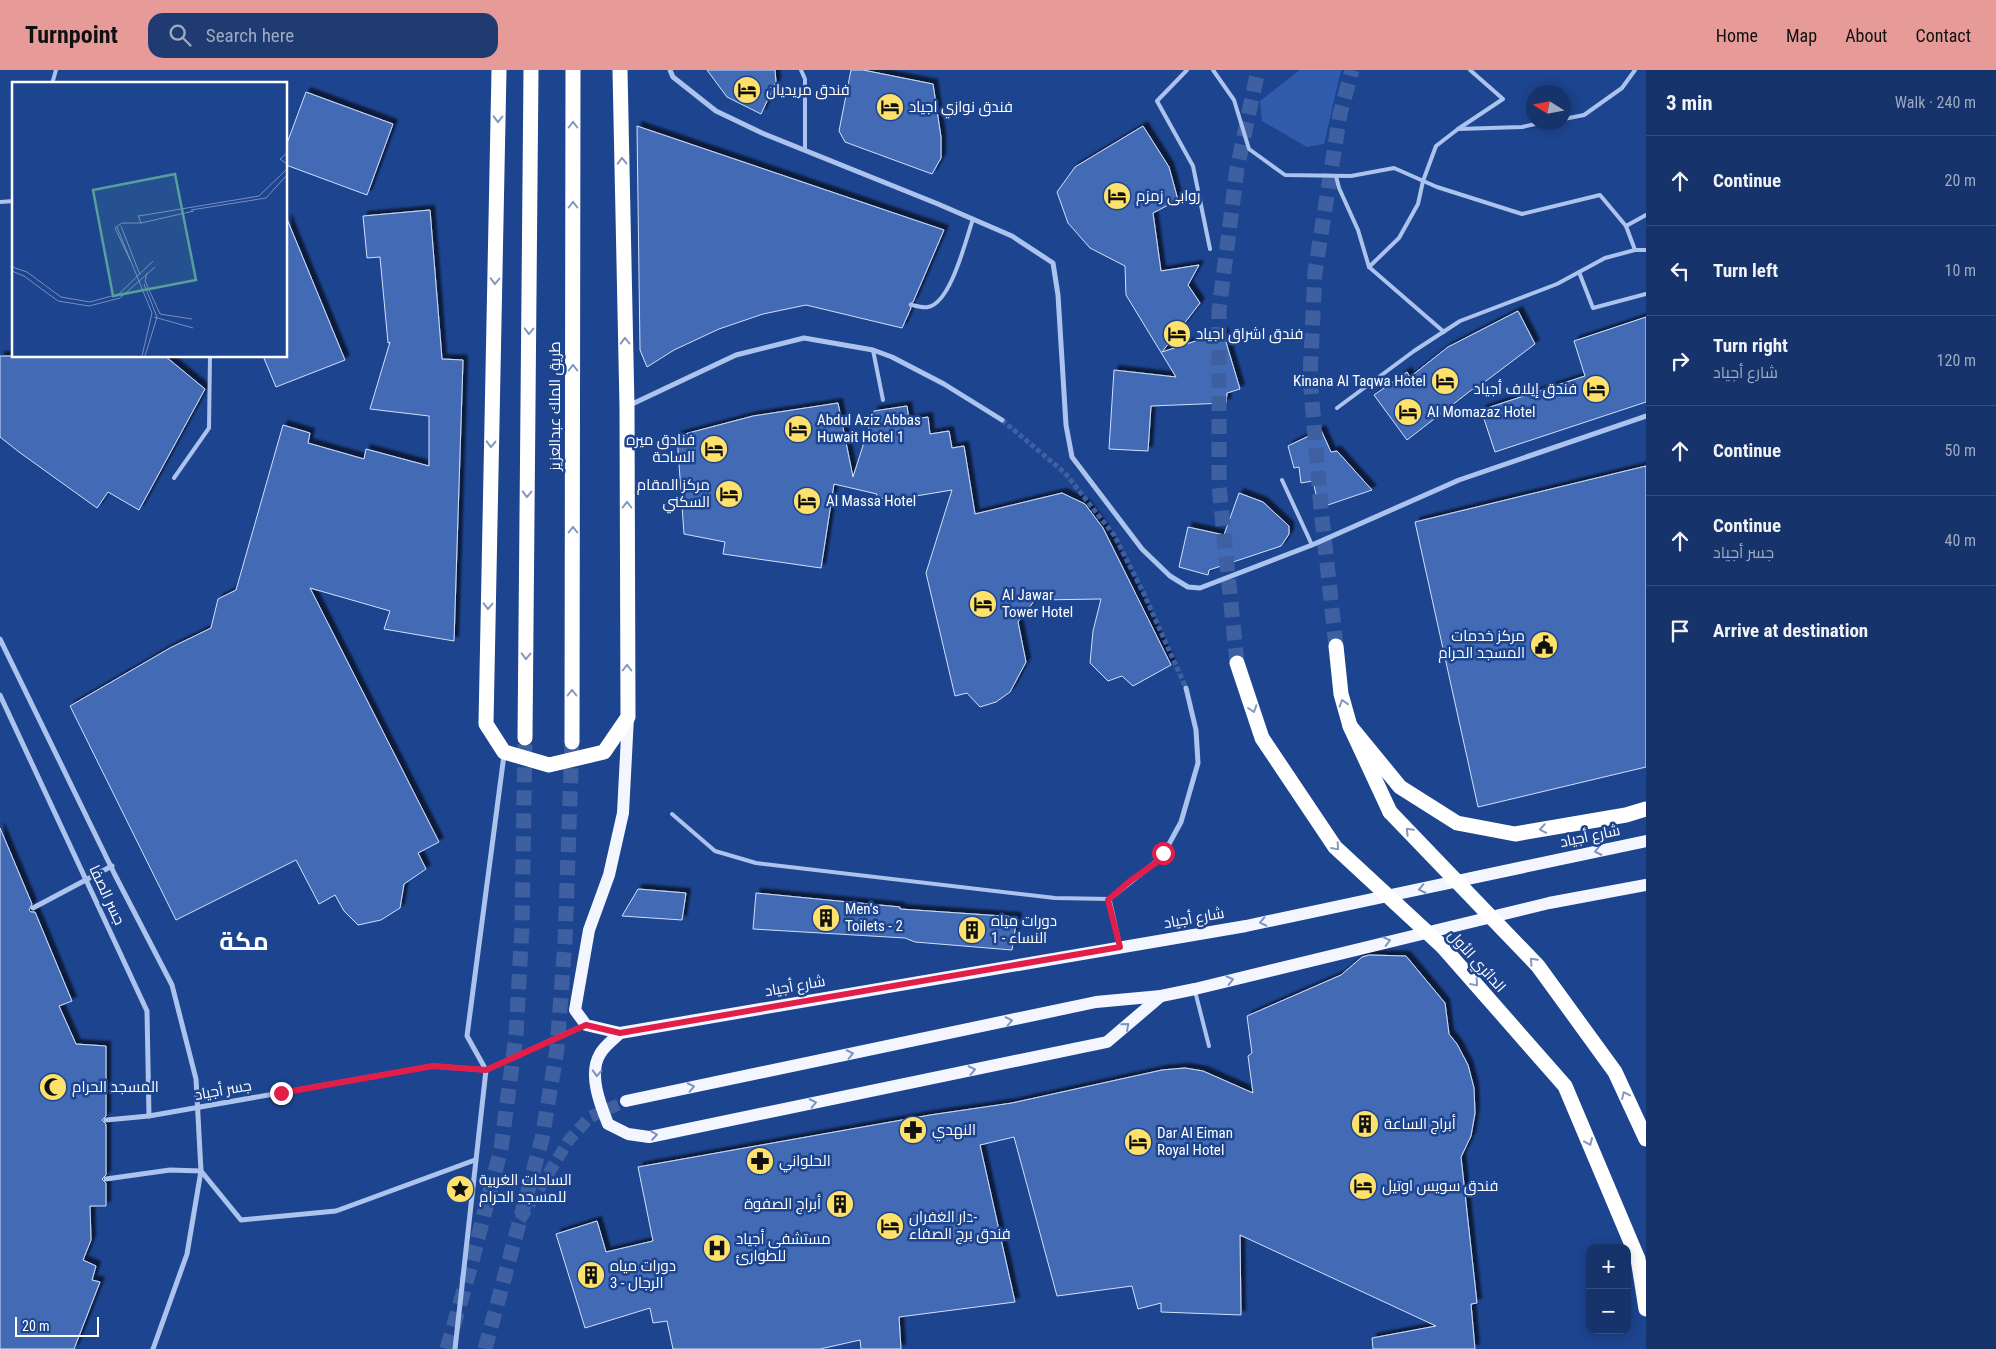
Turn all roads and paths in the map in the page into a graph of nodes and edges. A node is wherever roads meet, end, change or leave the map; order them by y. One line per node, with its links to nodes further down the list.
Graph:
1 (499, 70): 47 (highway, one-way to 47)
2 (531, 70): 45 (highway, طريق الملك عبدالعزيز, one-way to 45)
3 (573, 70): 46 (highway, طريق الملك عبدالعزيز, one-way to 3)
4 (620, 70): 31 (highway, one-way to 4)
5 (670, 70): 14 (street)
6 (801, 70): 14 (lane)
7 (1187, 70): 20 (lane)
8 (1213, 70): 15 (lane)
9 (1470, 70): 13 (lane)
10 (1635, 70): 11 (lane)
11 (1571, 117)
12 (1526, 126): 13 (lane)
13 (1458, 129): 16 (lane)
14 (805, 149): 18 (street)
15 (1336, 176): 16 (lane); 23 (lane)
16 (1423, 181): 19 (lane); 23 (lane)
17 (1646, 215): 19 (lane)
18 (973, 219): 26 (lane); 37 (street)
19 (1626, 226): 21 (lane)
20 (1210, 249)
21 (1635, 250): 22 (lane); 24 (lane)
22 (1646, 250)
23 (1368, 268): 27 (lane)
24 (1579, 272): 25 (lane); 27 (lane)
25 (1646, 294)
26 (912, 305)
27 (1444, 332): 32 (lane)
28 (873, 350): 30 (lane); 31 (street); 34 (street)
29 (210, 358): 35 (lane)
30 (883, 400)
31 (627, 407): 43 (highway, one-way to 31)
32 (1337, 408)
33 (1646, 416): 37 (street)
34 (1002, 420)
35 (174, 478)
36 (1282, 480): 37 (lane)
37 (1312, 545)
38 (0, 639): 51 (street)
39 (1336, 646): 44 (highway, one-way to 39)
40 (1237, 663): 69 (highway, الدائري الأول, one-way to 69, bridge)
41 (1186, 688): 53 (street)
42 (0, 695): 63 (street, جسر الصفا, bridge)
43 (628, 716): 47 (highway); 58 (main road)
44 (1350, 726): 48 (highway, one-way to 44); 65 (highway, one-way to 44, bridge)
45 (524, 738)
46 (572, 742)
47 (504, 752): 61 (street)
48 (1646, 810)
49 (672, 814): 53 (lane)
50 (1646, 841): 55 (main road, شارع أجياد, one-way to 55)
51 (112, 866): 54 (street); 67 (street)
52 (1646, 885): 56 (main road, one-way to 52)
53 (1108, 900): 55 (street)
54 (33, 908)
55 (1120, 947): 59 (main road, شارع أجياد)
56 (1195, 989): 57 (main road); 60 (lane)
57 (1161, 996): 59 (main road, one-way to 57); 62 (main road, one-way to 57)
58 (586, 1025): 59 (main road); 61 (street)
59 (620, 1033)
60 (1209, 1046)
61 (486, 1070): 63 (street, جسر أجياد, bridge); 66 (street)
62 (626, 1101)
63 (149, 1116): 64 (street, جسر أجياد, bridge)
64 (106, 1120)
65 (1646, 1139)
66 (475, 1160): 67 (street); 71 (street)
67 (201, 1171): 68 (street); 70 (street)
68 (106, 1178)
69 (1646, 1309)
70 (152, 1349)
71 (455, 1349)

